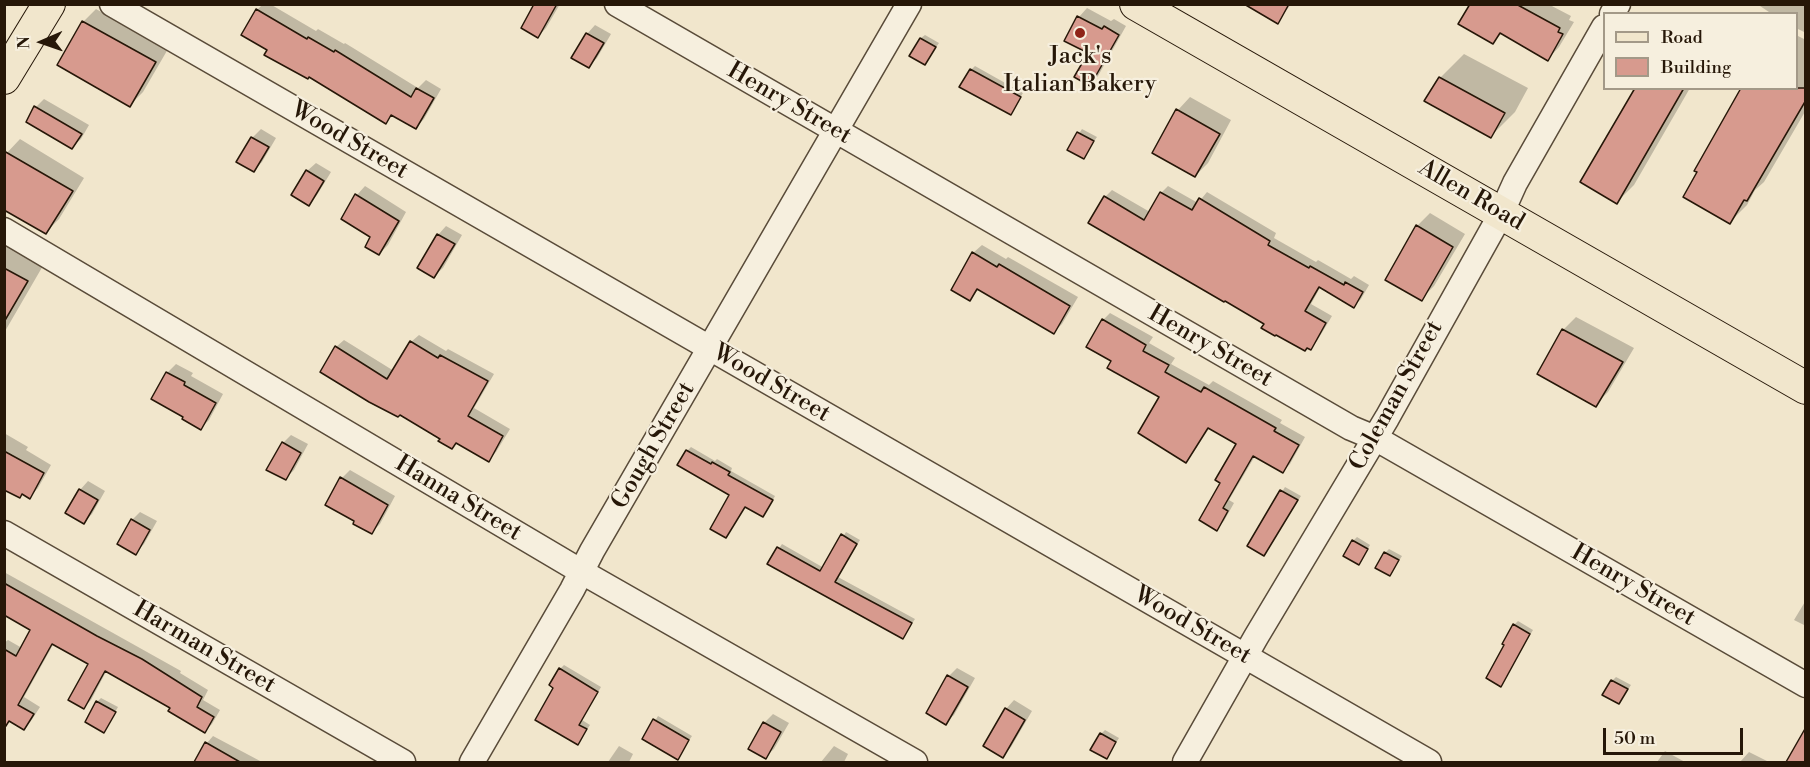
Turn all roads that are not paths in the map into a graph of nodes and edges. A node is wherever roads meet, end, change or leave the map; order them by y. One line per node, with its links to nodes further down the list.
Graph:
1 (49, 4): 7 (main road)
2 (112, 4): 11 (street, Wood Street)
3 (617, 4): 8 (street, Henry Street)
4 (909, 4): 8 (street, Gough Street)
5 (1136, 4): 9 (main road, Allen Road)
6 (1603, 30): 9 (street, Coleman Street)
7 (4, 78)
8 (837, 130): 11 (street, Gough Street); 13 (street, Henry Street)
9 (1501, 214): 12 (main road, Allen Road); 13 (street, Coleman Street)
10 (4, 230): 15 (street, Hanna Street)
11 (709, 348): 15 (street, Gough Street); 16 (street, Wood Street)
12 (1806, 388)
13 (1375, 438): 16 (street, Coleman Street); 17 (street, Henry Street)
14 (4, 533): 18 (street, Harman Street)
15 (582, 572): 19 (street, Gough Street); 20 (street, Hanna Street)
16 (1245, 657): 21 (street, Coleman Street); 22 (street, Wood Street)
17 (1806, 685)
18 (403, 762)
19 (472, 762)
20 (915, 762)
21 (1185, 762)
22 (1429, 762)

